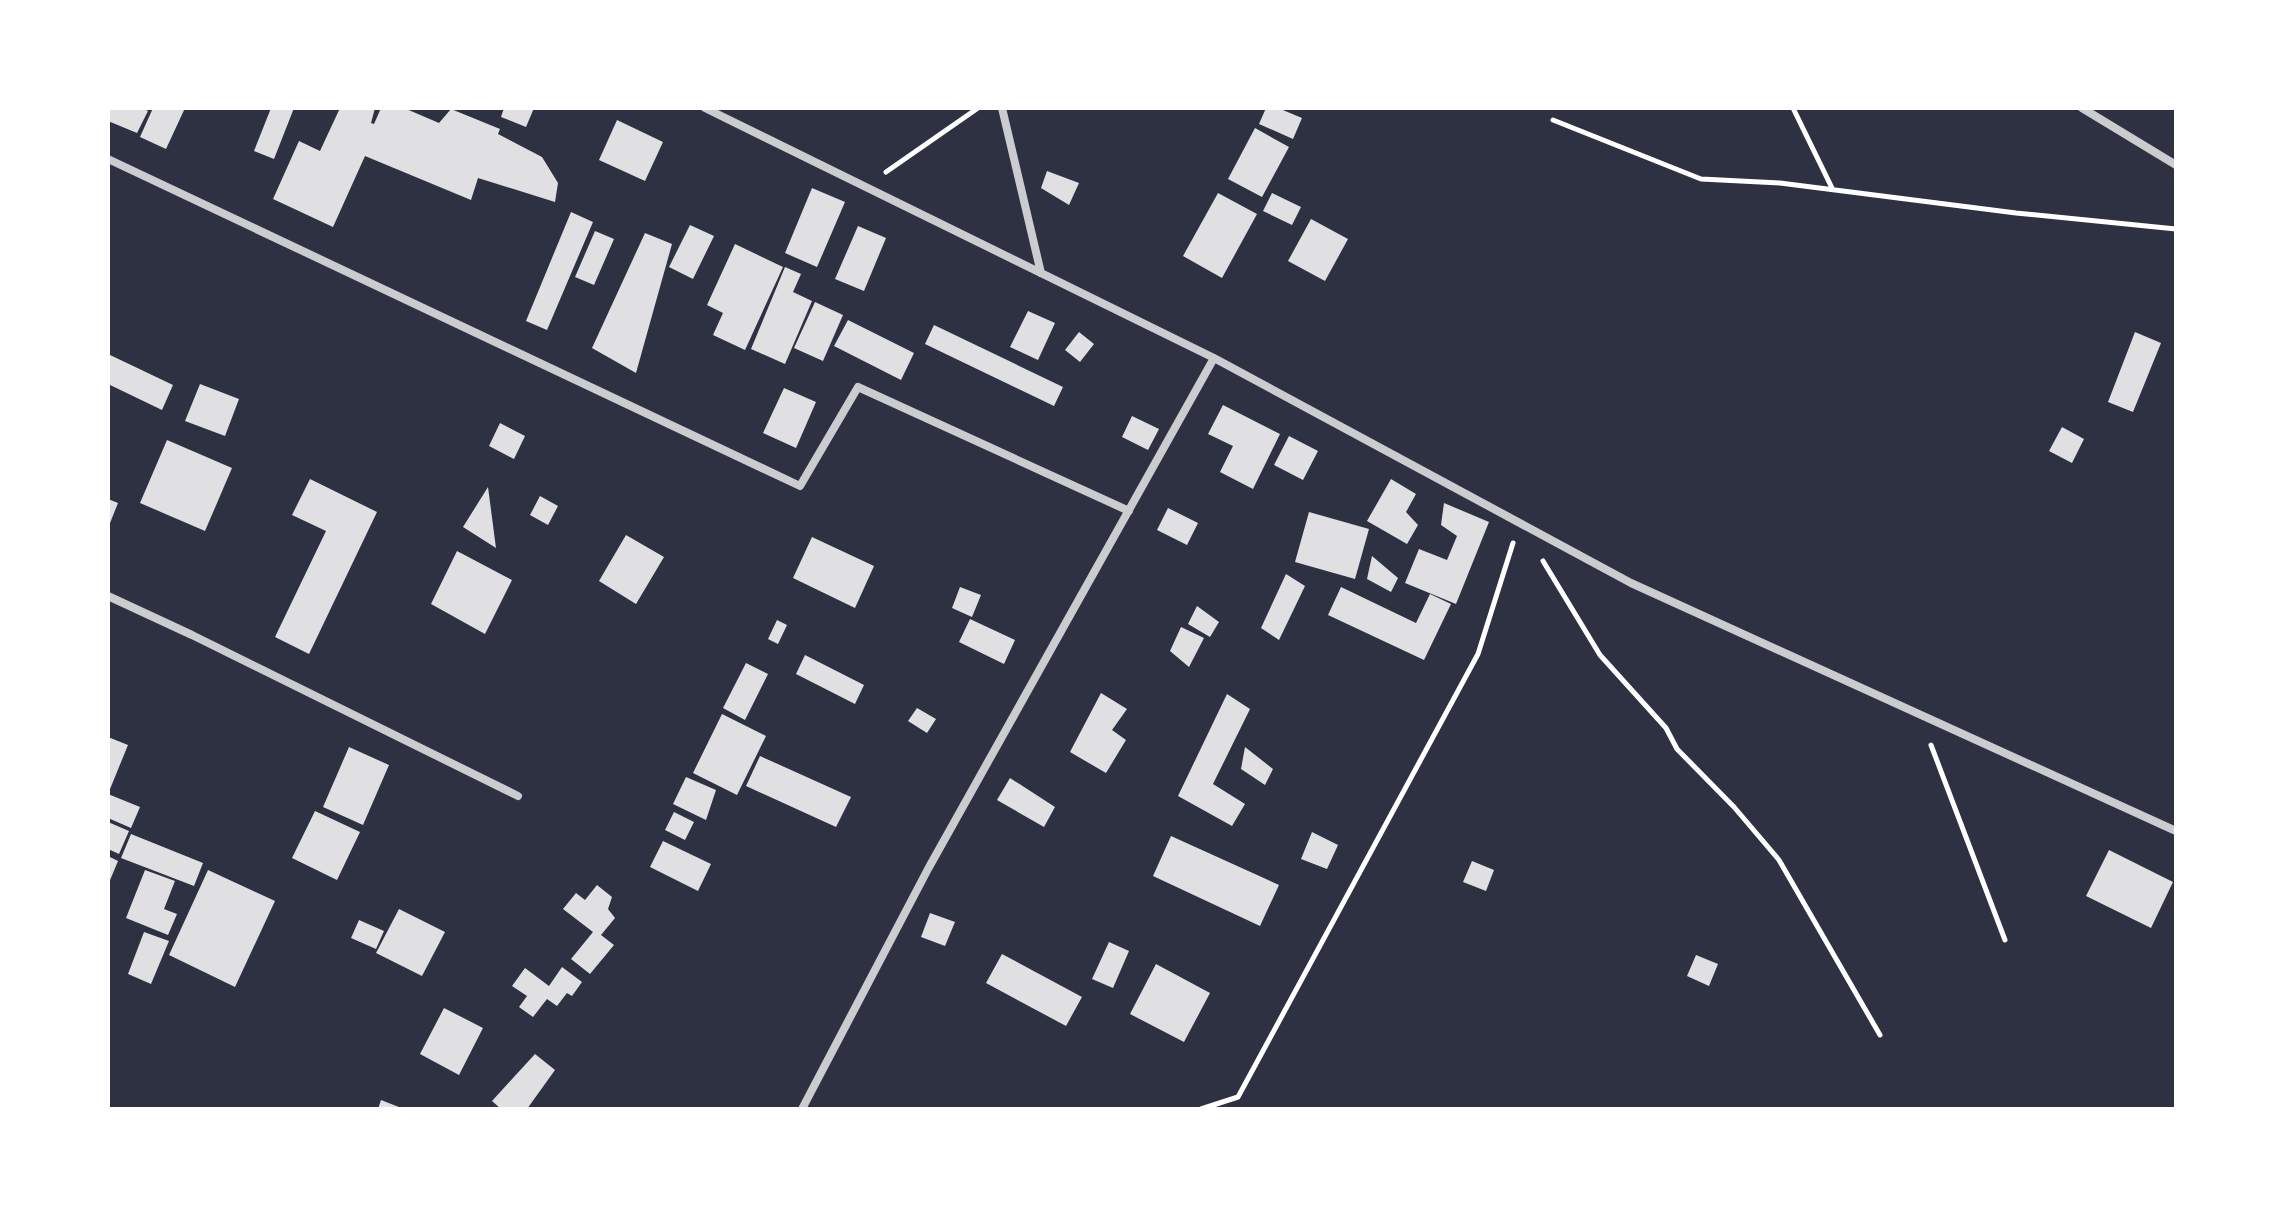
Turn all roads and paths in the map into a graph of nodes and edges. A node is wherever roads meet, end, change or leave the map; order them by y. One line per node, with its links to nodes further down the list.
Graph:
1 (705, 108): 9 (street)
2 (978, 108): 9 (path)
3 (1002, 108): 12 (street)
4 (1793, 108): 10 (path)
5 (2082, 108): 8 (street)
6 (1553, 120): 10 (path)
7 (108, 159): 14 (street)
8 (2176, 165)
9 (866, 187): 12 (street)
10 (1832, 189): 11 (path)
11 (2176, 229)
12 (1041, 273): 13 (street)
13 (1214, 358): 14 (street); 15 (street)
14 (1129, 511): 22 (street)
15 (1519, 522): 17 (street); 21 (path); 23 (path)
16 (108, 596): 18 (street)
17 (1920, 714): 19 (street); 20 (path)
18 (518, 796)
19 (2176, 831)
20 (2005, 940)
21 (1880, 1035)
22 (802, 1109)
23 (1201, 1109)

